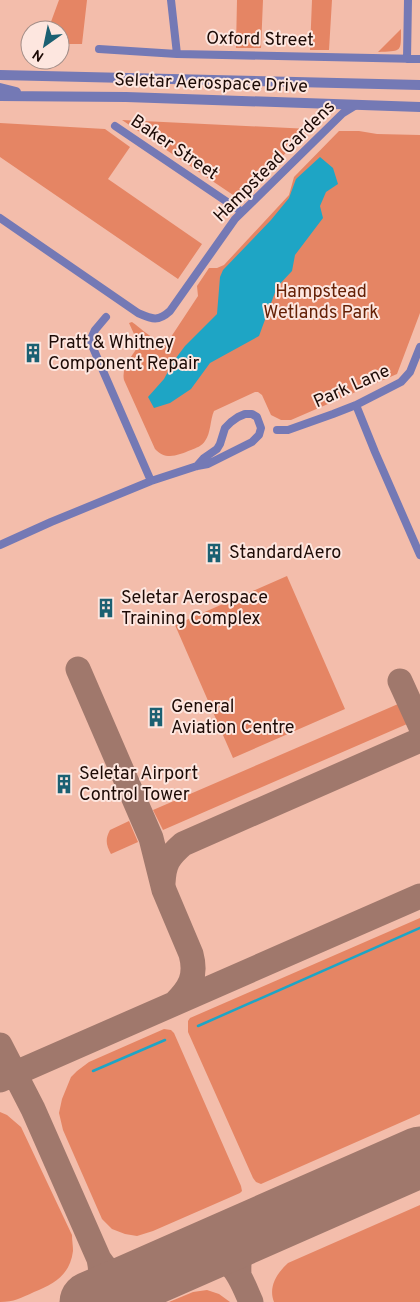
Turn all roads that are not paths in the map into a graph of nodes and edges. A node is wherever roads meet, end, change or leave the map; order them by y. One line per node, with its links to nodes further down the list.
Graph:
1 (171, 0): 4 (street)
2 (408, 0): 5 (street)
3 (99, 49): 4 (street, Oxford Street)
4 (177, 54): 5 (street, Oxford Street)
5 (407, 59): 6 (street, Oxford Street)
6 (420, 59)
7 (0, 75): 8 (street, Seletar Aerospace Drive)
8 (420, 85)
9 (0, 88): 11 (street)
10 (0, 96): 11 (street, Seletar Aerospace Drive)
11 (32, 96): 12 (street, Seletar Aerospace Drive)
12 (356, 105): 13 (street, Seletar Aerospace Drive); 15 (street, Hampstead Gardens)
13 (420, 107)
14 (115, 126): 15 (street, Baker Street)
15 (242, 212): 16 (street, Hampstead Gardens)
16 (0, 218)
17 (106, 317): 22 (street)
18 (420, 347): 19 (street, Park Lane)
19 (356, 404): 20 (street, Park Lane); 24 (street)
20 (277, 430)
21 (197, 466): 21 (street); 22 (street)
22 (151, 481): 23 (street)
23 (0, 545)
24 (420, 555)

